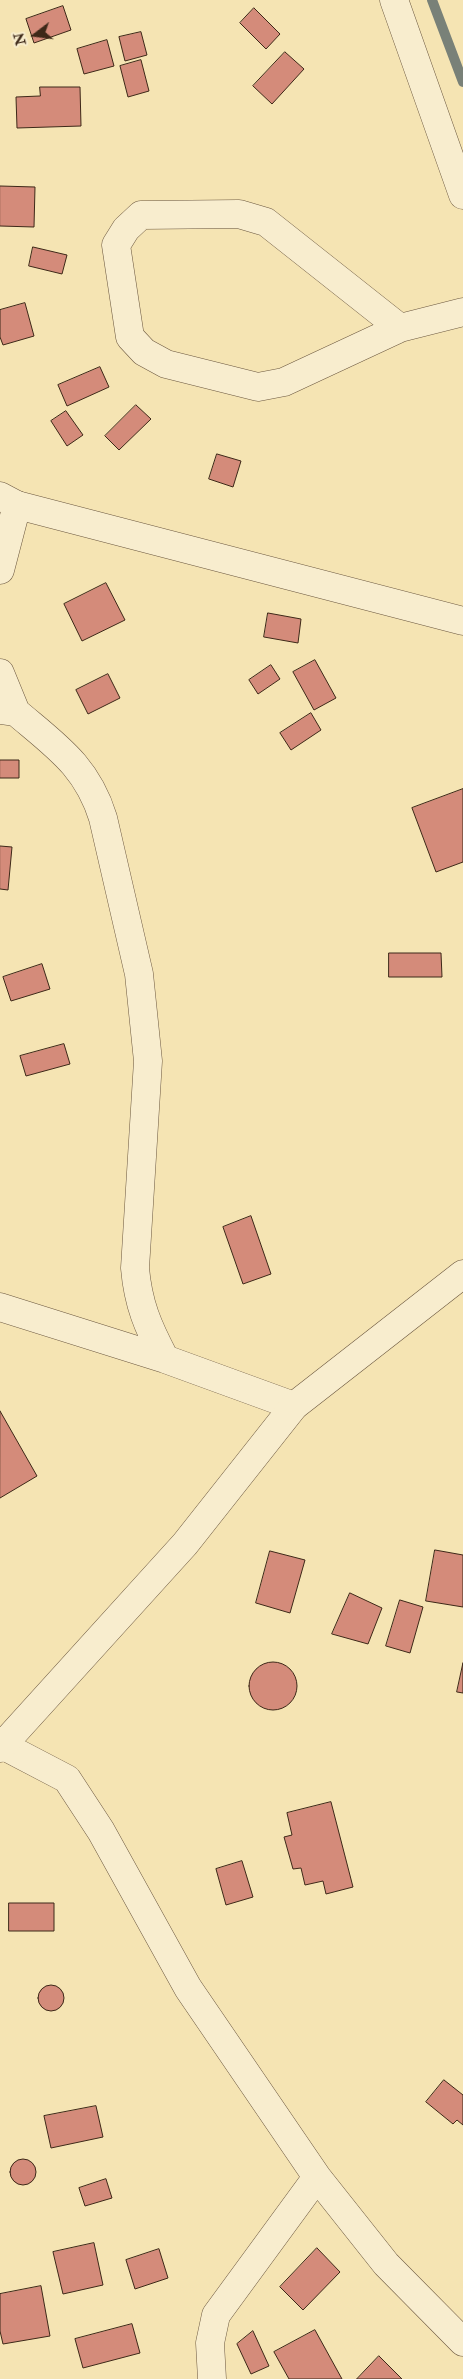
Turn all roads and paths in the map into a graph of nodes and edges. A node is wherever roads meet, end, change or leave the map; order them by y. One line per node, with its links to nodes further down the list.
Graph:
1 (394, 0): 2 (street)
2 (463, 195)
3 (463, 312): 4 (street)
4 (400, 328): 4 (street)
5 (9, 500): 6 (street); 7 (street)
6 (0, 570)
7 (463, 621)
8 (0, 673): 9 (street)
9 (8, 711): 12 (street)
10 (463, 1274): 13 (street)
11 (0, 1307): 12 (street)
12 (165, 1359): 13 (street)
13 (294, 1406): 14 (street)
14 (1, 1746): 15 (street)
15 (317, 2177): 16 (street); 17 (street)
16 (463, 2342)
17 (212, 2379)

